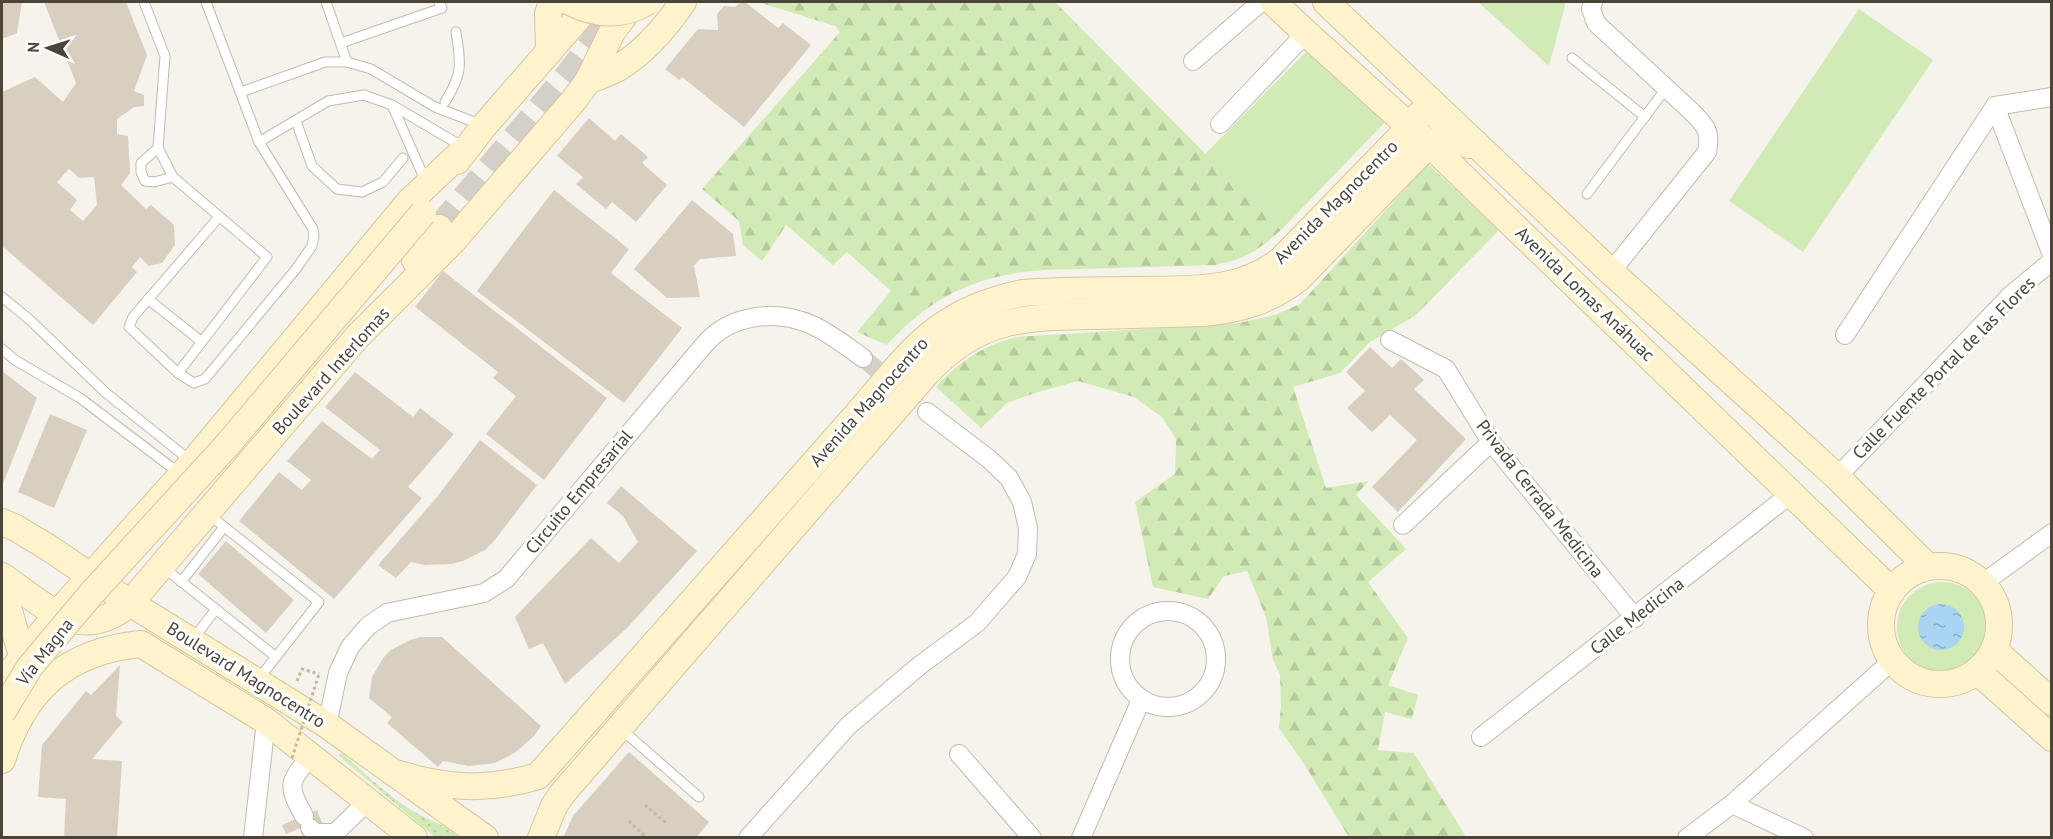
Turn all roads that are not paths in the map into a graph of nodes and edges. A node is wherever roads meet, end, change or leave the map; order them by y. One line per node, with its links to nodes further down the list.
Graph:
1 (144, 2): 37 (lane)
2 (206, 2): 24 (lane)
3 (326, 2): 17 (lane)
4 (439, 2): 17 (lane)
5 (552, 2): 18 (main road)
6 (570, 2): 9 (main road, bridge)
7 (592, 2): 18 (main road, Boulevard Interlomas)
8 (634, 2): 22 (main road, Boulevard Interlomas)
9 (647, 2)
10 (683, 2): 22 (main road, Boulevard Interlomas)
11 (1261, 2): 20 (street)
12 (1273, 2): 16 (main road, Avenida Lomas Anáhuac)
13 (1326, 2): 35 (main road, Avenida Lomas Anáhuac)
14 (1593, 2): 23 (street)
15 (456, 32): 26 (lane)
16 (1306, 33): 31 (street); 33 (main road, Avenida Lomas Anáhuac)
17 (341, 43): 21 (lane)
18 (549, 52): 32 (main road, Boulevard Interlomas)
19 (1572, 58): 29 (lane)
20 (1193, 61)
21 (347, 62): 24 (lane); 32 (lane)
22 (588, 81): 51 (main road, Boulevard Interlomas)
23 (1667, 87): 29 (lane); 47 (street)
24 (241, 92): 34 (lane)
25 (2052, 97): 28 (street)
26 (445, 102)
27 (392, 105): 30 (lane); 38 (lane); 41 (lane)
28 (1995, 106): 45 (street); 50 (street)
29 (1645, 117): 42 (lane)
30 (296, 121): 34 (lane); 39 (lane)
31 (1220, 124)
32 (484, 126): 38 (main road, Boulevard Interlomas)
33 (1410, 127): 35 (main road, Avenida Magnocentro); 36 (main road, Avenida Lomas Anáhuac); 97 (main road, Avenida Magnocentro)
34 (259, 142): 56 (lane)
35 (1475, 143): 47 (main road, Avenida Lomas Anáhuac)
36 (1429, 144): 61 (main road, Avenida Lomas Anáhuac); 91 (main road, Avenida Magnocentro)
37 (158, 148): 40 (lane); 40 (lane)
38 (465, 149): 41 (main road, Boulevard Interlomas); 44 (main road, Boulevard Interlomas)
39 (403, 158)
40 (173, 177): 43 (lane)
41 (427, 184): 59 (main road, Boulevard Interlomas)
42 (1587, 195)
43 (219, 217): 49 (lane); 53 (lane)
44 (431, 221): 51 (main road); 71 (main road, Boulevard Interlomas, bridge)
45 (2052, 255)
46 (2052, 261): 60 (street, Calle Fuente Portal de las Flores)
47 (1611, 272): 60 (main road, Avenida Lomas Anáhuac)
48 (2, 297): 59 (lane)
49 (148, 299): 53 (lane); 56 (lane)
50 (1845, 335)
51 (357, 337): 62 (main road, Boulevard Interlomas)
52 (1390, 340): 58 (street, Privada Cerrada Medicina)
53 (202, 342): 56 (lane)
54 (2, 349): 59 (lane)
55 (863, 358): 90 (street, Circuito Empresarial)
56 (178, 373)
57 (927, 412): 105 (street)
58 (1491, 442): 64 (street); 77 (street, Privada Cerrada Medicina)
59 (187, 469): 71 (main road, Boulevard Interlomas)
60 (1837, 477): 67 (main road, Avenida Lomas Anáhuac)
61 (1792, 493): 73 (main road, Avenida Lomas Anáhuac); 77 (street, Calle Medicina)
62 (215, 520): 66 (main road, Boulevard Interlomas); 69 (lane); 81 (lane)
63 (2, 522): 71 (main road, Boulevard Magnocentro)
64 (1403, 525)
65 (2052, 533): 70 (street)
66 (162, 566): 69 (lane); 74 (main road, Boulevard Interlomas)
67 (1928, 567): 70 (main road); 73 (main road)
68 (2, 576): 76 (main road)
69 (181, 582): 75 (lane)
70 (1983, 583): 79 (main road)
71 (91, 585): 74 (main road, Boulevard Magnocentro); 76 (main road, Boulevard Interlomas); 88 (main road, Vía Magna, bridge)
72 (2, 586): 80 (main road)
73 (1892, 591): 82 (main road)
74 (130, 603): 76 (main road, Boulevard Interlomas); 78 (main road, Boulevard Magnocentro)
75 (216, 609): 78 (lane); 81 (lane)
76 (57, 614): 80 (main road, Boulevard Interlomas)
77 (1635, 618): 92 (street, Calle Medicina)
78 (191, 641): 84 (main road, Boulevard Magnocentro)
79 (1994, 650): 83 (main road); 87 (main road)
80 (22, 656): 85 (main road, Boulevard Interlomas); 88 (main road)
81 (276, 657): 84 (lane)
82 (1892, 661): 83 (main road); 100 (street)
83 (1977, 671): 93 (main road)
84 (257, 681): 90 (main road, Boulevard Magnocentro)
85 (2, 683)
86 (1141, 700): 86 (street); 107 (street)
87 (2052, 702)
88 (12, 719): 89 (main road, Boulevard Magnocentro); 96 (main road, Vía Magna)
89 (266, 721): 95 (main road, Boulevard Magnocentro); 101 (street)
90 (327, 725): 97 (main road, Boulevard Magnocentro)
91 (620, 728): 98 (lane); 104 (main road, Avenida Magnocentro)
92 (1481, 737)
93 (2052, 738)
94 (958, 754): 106 (street)
95 (301, 757): 99 (main road, Boulevard Magnocentro); 99 (street)
96 (2, 760)
97 (396, 773): 103 (main road, Boulevard Magnocentro)
98 (699, 797)
99 (368, 801): 102 (main road, Boulevard Magnocentro)
100 (1732, 804): 108 (street); 109 (street)
101 (253, 837)
102 (414, 837)
103 (485, 837)
104 (541, 837)
105 (748, 837)
106 (1032, 837)
107 (1080, 837)
108 (1687, 837)
109 (1804, 837)

